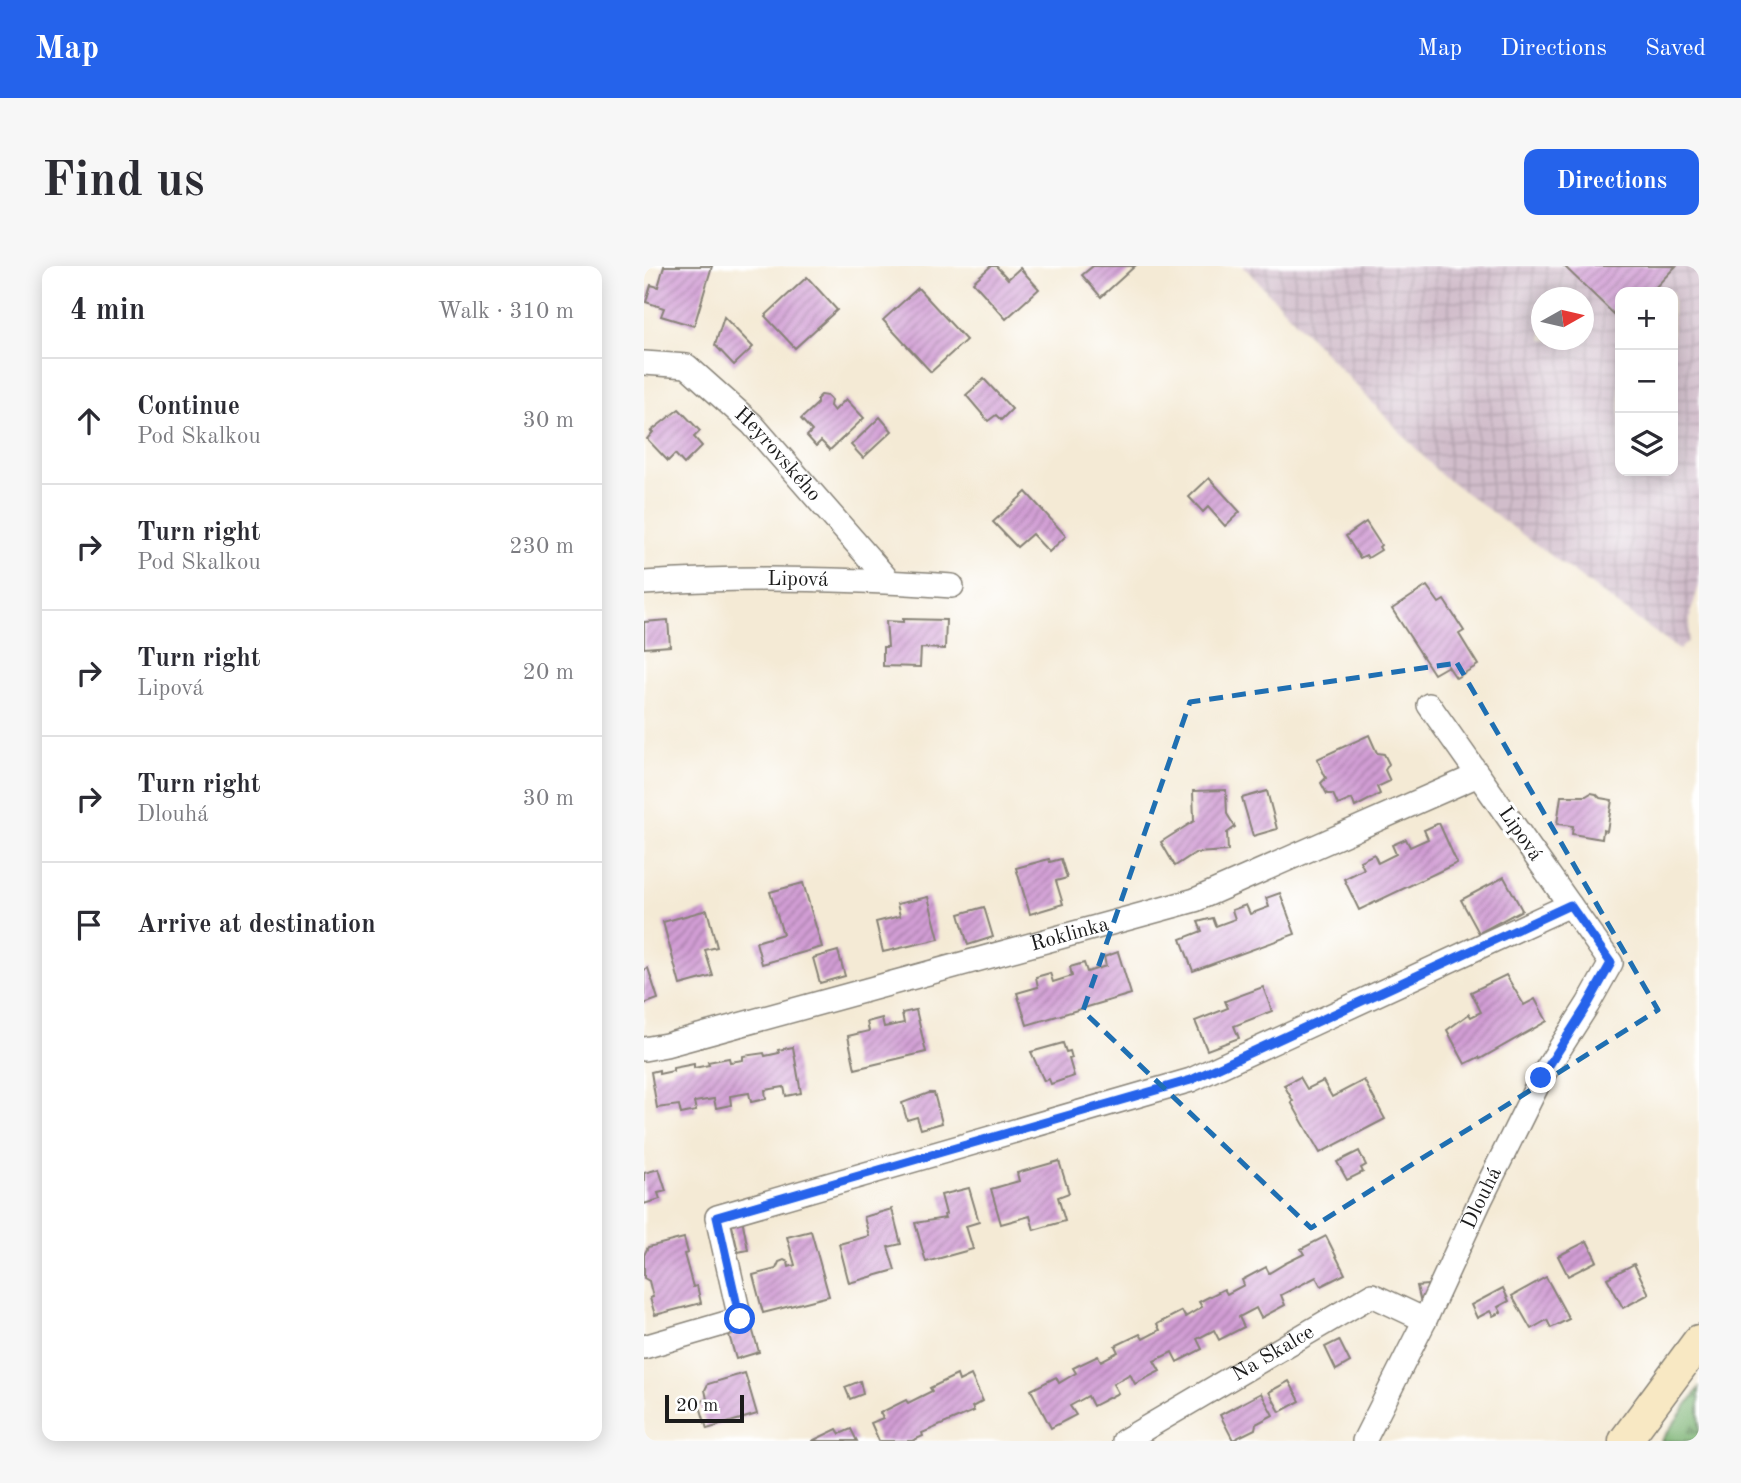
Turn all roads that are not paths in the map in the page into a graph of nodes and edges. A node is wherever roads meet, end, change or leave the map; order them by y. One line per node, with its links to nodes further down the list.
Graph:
1 (644, 363): 2 (street, Heyrovského)
2 (889, 581): 3 (street, Lipová); 4 (street, Lipová)
3 (644, 583)
4 (952, 586)
5 (1429, 705): 6 (street, Lipová)
6 (1478, 775): 7 (street, Lipová); 9 (street, Roklinka)
7 (1570, 905): 8 (street, Lipová); 12 (street)
8 (1611, 963): 10 (street, Dlouhá)
9 (644, 1049)
10 (1425, 1320): 13 (street, Na Skalce); 14 (street, Dlouhá)
11 (1699, 1340): 15 (main road)
12 (644, 1347)
13 (1124, 1441)
14 (1364, 1441)
15 (1625, 1441)

